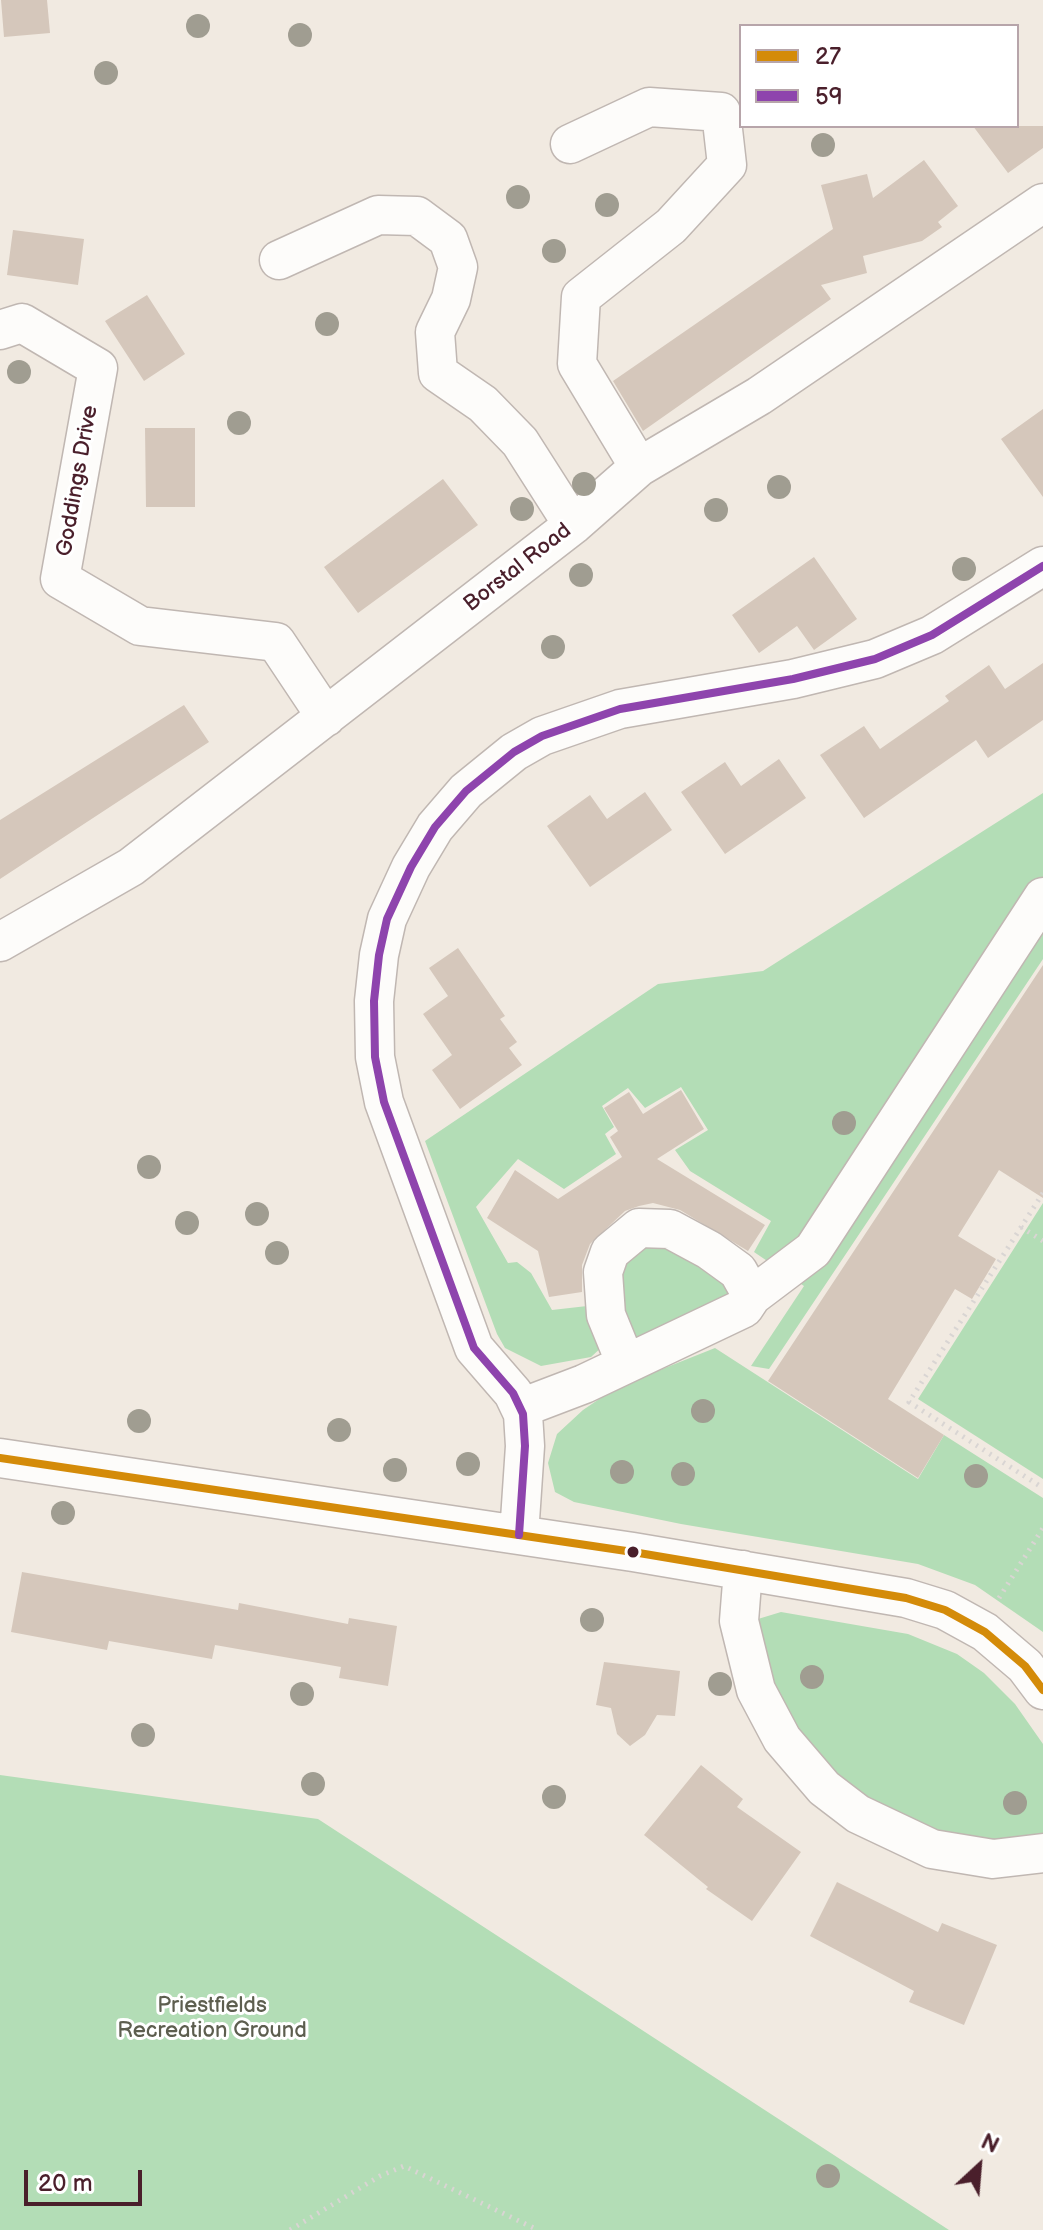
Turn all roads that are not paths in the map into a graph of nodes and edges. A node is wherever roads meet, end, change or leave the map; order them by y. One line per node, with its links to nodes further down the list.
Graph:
1 (570, 144): 5 (street)
2 (1043, 203): 5 (street, Borstal Road)
3 (279, 260): 6 (street)
4 (0, 330): 8 (street, Goddings Drive)
5 (639, 467): 6 (street, Borstal Road)
6 (573, 525): 8 (street, Borstal Road)
7 (1043, 566): 13 (street)
8 (326, 717): 10 (street, Borstal Road)
9 (1043, 897): 11 (street)
10 (0, 942)
11 (752, 1296): 12 (street); 12 (street)
12 (626, 1364): 13 (street)
13 (521, 1408): 15 (street)
14 (0, 1458): 15 (street)
15 (519, 1535): 16 (street)
16 (743, 1570): 17 (street); 18 (street)
17 (1043, 1690)
18 (1043, 1853)

